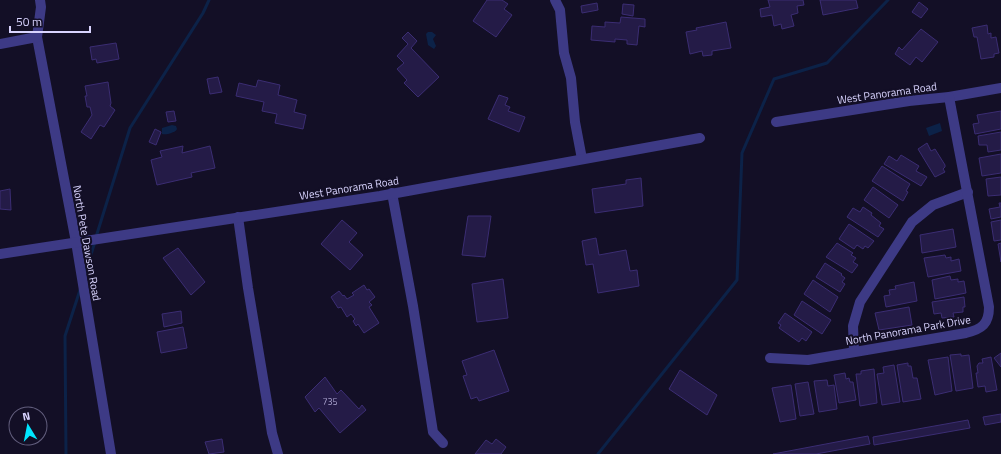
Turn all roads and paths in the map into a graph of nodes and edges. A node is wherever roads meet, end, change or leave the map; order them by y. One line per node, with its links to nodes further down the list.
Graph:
1 (40, 0): 3 (street, North Pete Dawson Road)
2 (556, 0): 9 (street)
3 (38, 37): 4 (street); 13 (street, North Pete Dawson Road)
4 (0, 44)
5 (1001, 88): 6 (street, West Panorama Road)
6 (949, 98): 7 (street, West Panorama Road); 10 (street, North Panorama Park Drive)
7 (776, 122)
8 (700, 138): 9 (street, West Panorama Road)
9 (582, 159): 11 (street, West Panorama Road)
10 (968, 192): 15 (street); 15 (street, North Panorama Park Drive)
11 (392, 193): 12 (street, West Panorama Road); 17 (street)
12 (238, 217): 13 (street, West Panorama Road); 19 (street)
13 (76, 242): 14 (street, West Panorama Road); 18 (street, North Pete Dawson Road)
14 (0, 254)
15 (854, 351): 16 (street, North Panorama Park Drive)
16 (770, 358)
17 (443, 443)
18 (111, 454)
19 (278, 454)

